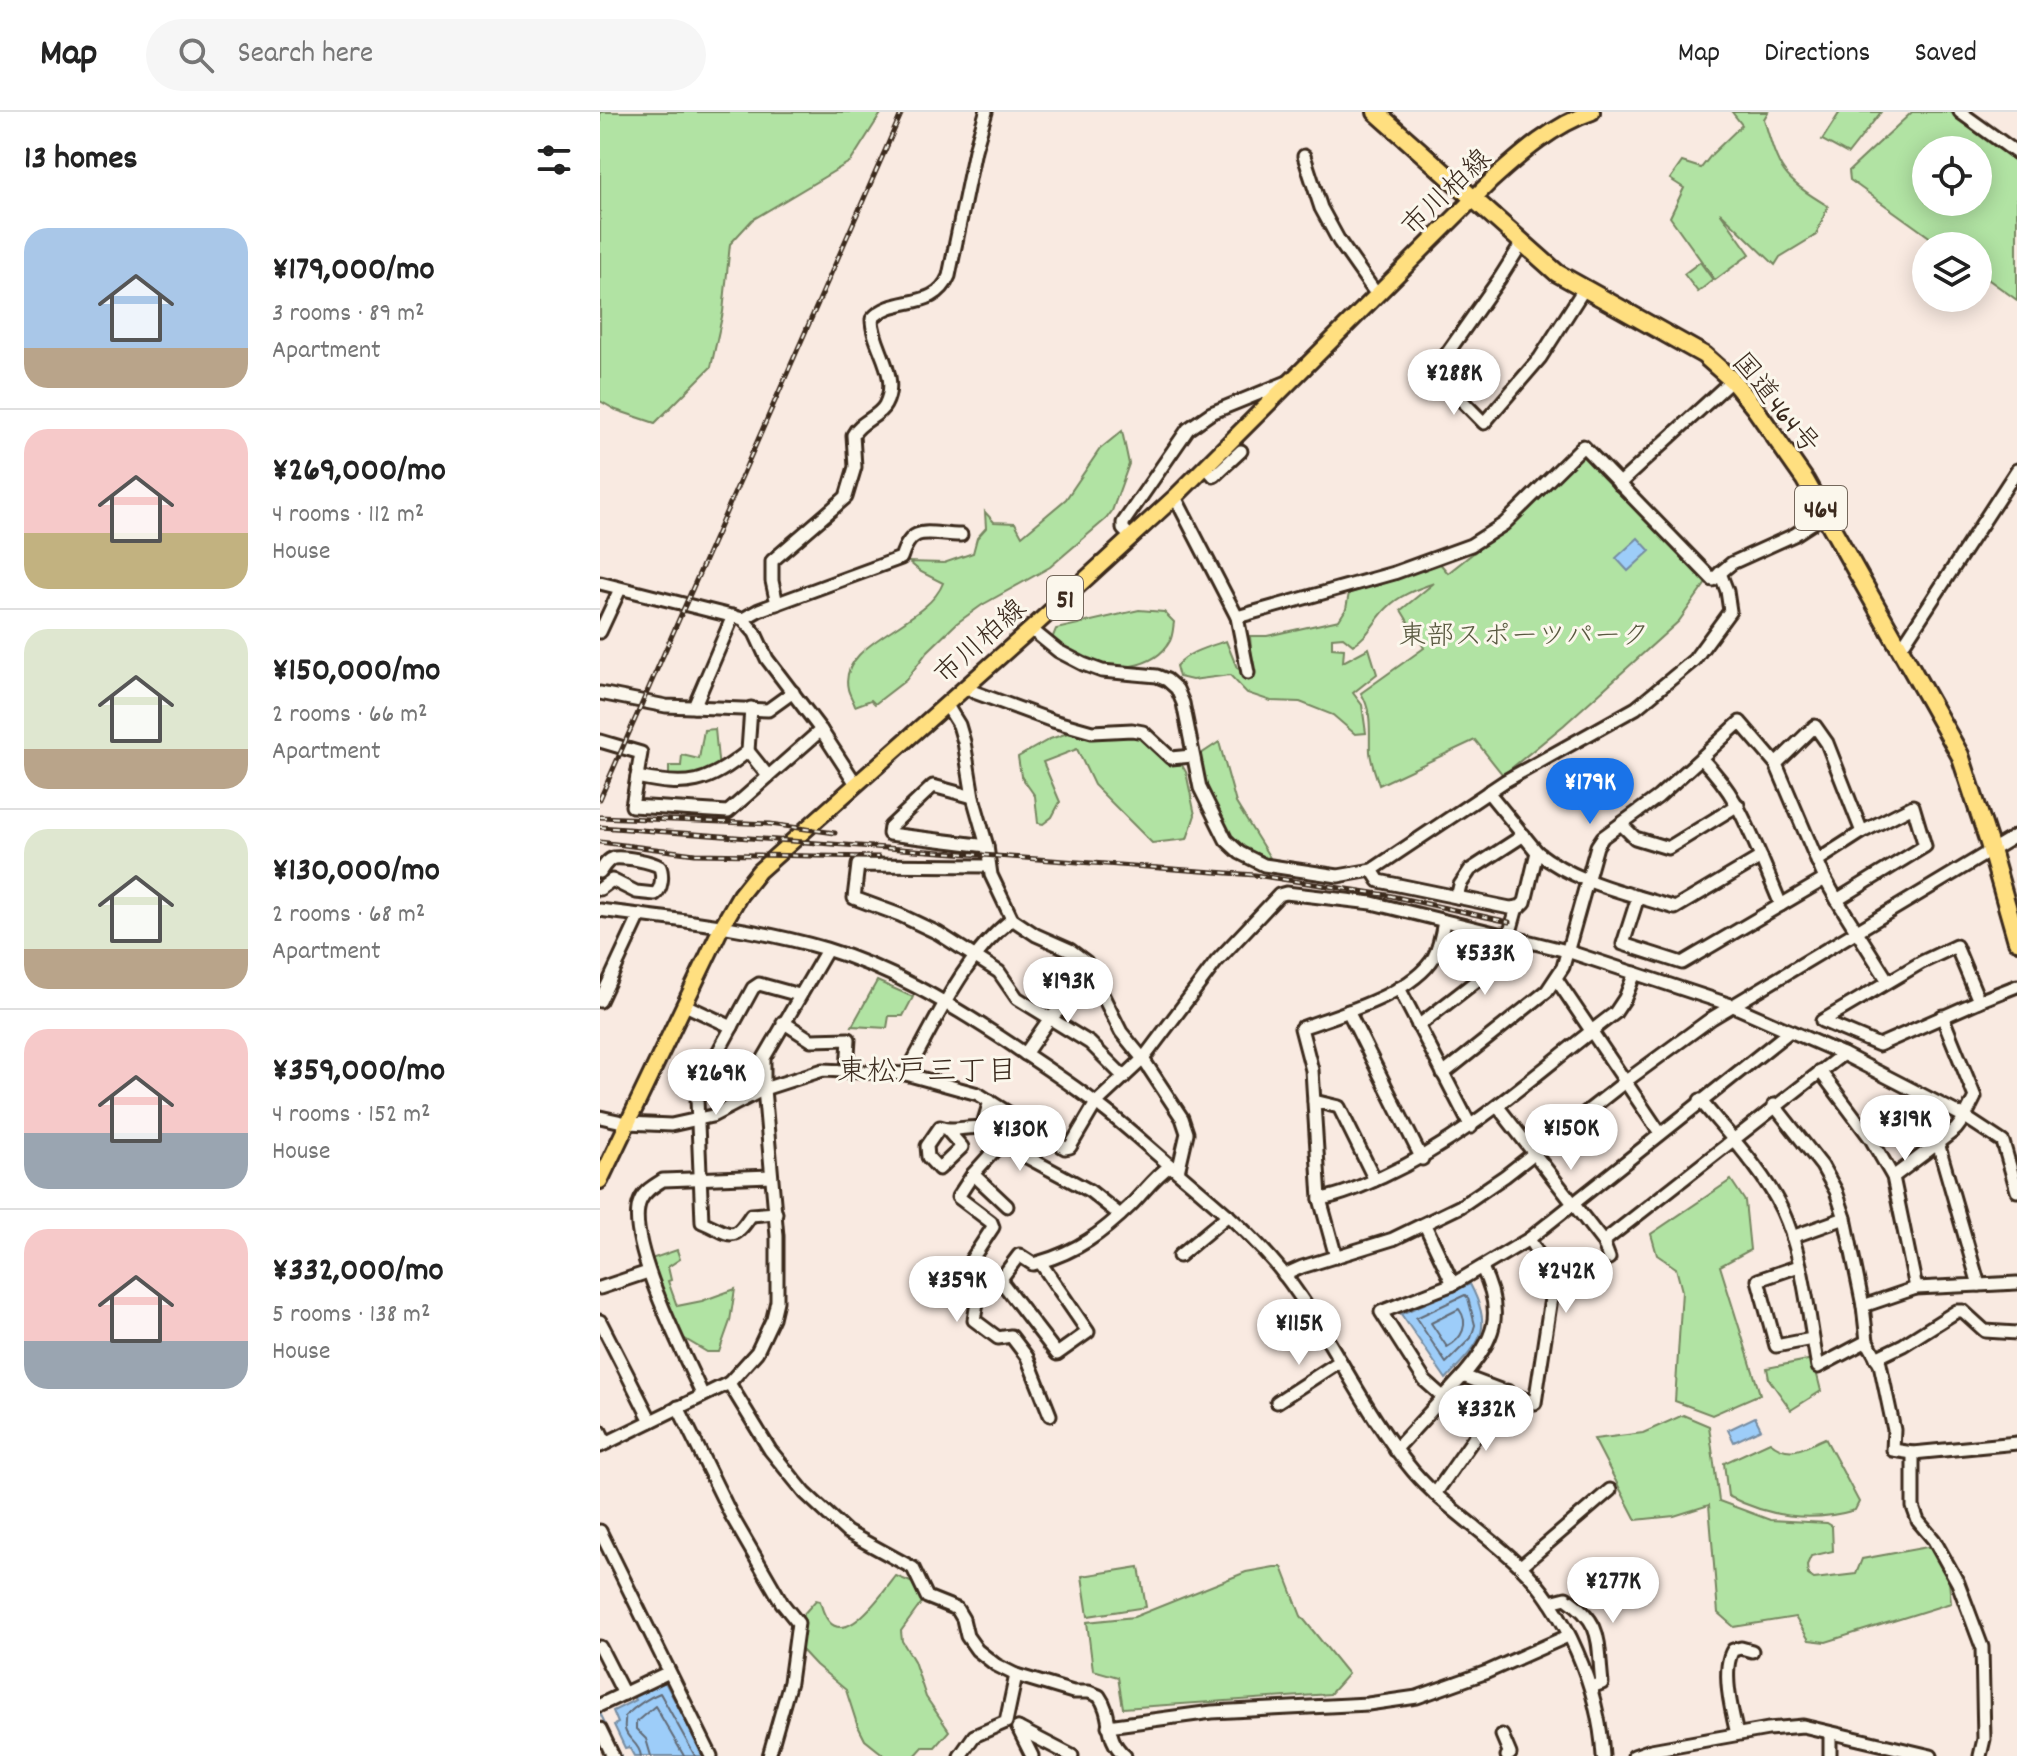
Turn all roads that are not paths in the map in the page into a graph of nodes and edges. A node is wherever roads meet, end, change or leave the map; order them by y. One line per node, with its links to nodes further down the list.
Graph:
1 (986, 112): 26 (street)
2 (1376, 112): 7 (highway, 国道464号 / 464)
3 (1592, 112): 7 (main road, 市川柏線 / 51)
4 (1960, 112): 5 (street)
5 (2017, 153)
6 (1304, 156): 10 (street)
7 (1473, 198): 8 (highway, 国道464号 / 464); 10 (main road, 市川柏線 / 51)
8 (1522, 243): 9 (highway, 国道464号 / 464); 9 (street)
9 (1584, 289): 12 (highway, 国道464号 / 464)
10 (1377, 295): 11 (main road, 市川柏線 / 51)
11 (1294, 378): 14 (main road, 市川柏線 / 51); 18 (street)
12 (1732, 380): 16 (street); 19 (highway, 国道464号 / 464)
13 (1241, 451): 14 (street)
14 (1206, 467): 17 (main road, 市川柏線 / 51)
15 (2017, 470): 31 (street)
16 (1619, 484): 23 (street); 28 (street)
17 (1175, 497): 22 (main road, 市川柏線 / 51); 28 (street)
18 (1131, 510): 20 (street); 22 (street)
19 (1825, 515): 23 (street); 31 (highway, 国道464号 / 464)
20 (1141, 519)
21 (961, 535): 26 (street)
22 (1132, 538): 29 (main road, 市川柏線 / 51)
23 (1720, 573): 48 (street)
24 (600, 583): 25 (street)
25 (620, 589): 27 (street); 30 (street)
26 (777, 604): 27 (street)
27 (738, 617): 34 (street); 37 (street)
28 (1237, 617): 32 (street)
29 (1031, 629): 33 (main road, 市川柏線 / 51); 42 (street)
30 (600, 632)
31 (1899, 646): 56 (highway, 国道464号 / 464)
32 (1248, 673)
33 (967, 686): 36 (main road, 市川柏線 / 51); 42 (street)
34 (793, 692): 38 (street); 39 (street)
35 (600, 693): 37 (street)
36 (946, 704): 47 (main road, 市川柏線 / 51); 49 (street)
37 (694, 707): 38 (street)
38 (751, 708): 41 (street)
39 (821, 730): 45 (street); 47 (street)
40 (600, 741): 46 (street)
41 (748, 751): 45 (street); 46 (street)
42 (1192, 756): 62 (street)
43 (1701, 758): 44 (street); 50 (street); 51 (street)
44 (1776, 764): 52 (street); 59 (street)
45 (768, 776): 46 (street)
46 (637, 777)
47 (856, 784): 76 (main road, 市川柏線 / 51)
48 (1488, 792): 53 (street); 62 (street)
49 (973, 797): 55 (street); 55 (street)
50 (1738, 805): 51 (street); 58 (street)
51 (1621, 824): 65 (street)
52 (1862, 832): 59 (street); 69 (street)
53 (1524, 835): 57 (street); 67 (street)
54 (2017, 835): 56 (street)
55 (987, 846): 60 (street)
56 (1991, 850): 77 (street); 79 (highway, 国道464号 / 464)
57 (1537, 852): 65 (street); 71 (street)
58 (1761, 857): 68 (street); 70 (street)
59 (1817, 861): 63 (street)
60 (989, 866): 74 (street); 82 (street)
61 (603, 868): 64 (street); 64 (street)
62 (1372, 870): 67 (street)
63 (1825, 879): 69 (street); 70 (street)
64 (612, 880): 66 (street)
65 (1587, 880): 68 (street); 81 (street)
66 (600, 889)
67 (1457, 897): 71 (street)
68 (1638, 897): 70 (street)
69 (1837, 900): 77 (street)
70 (1781, 905)
71 (1517, 907): 78 (street)
72 (600, 910): 73 (street)
73 (640, 915): 76 (street); 90 (street)
74 (1012, 919): 82 (street); 84 (street)
75 (1444, 921): 78 (street); 88 (street); 105 (street)
76 (722, 926): 80 (street); 93 (main road, 市川柏線 / 51)
77 (1857, 930): 86 (street); 94 (street)
78 (1506, 935): 81 (street); 99 (street)
79 (2017, 941)
80 (827, 950): 89 (street); 92 (street)
81 (1567, 951): 83 (street); 85 (street)
82 (974, 955): 92 (street); 97 (street)
83 (1635, 973): 94 (street); 101 (street)
84 (1095, 980): 97 (street); 105 (street)
85 (1557, 980): 101 (street); 109 (street)
86 (1888, 981): 91 (street); 96 (street)
87 (2017, 986): 91 (street)
88 (1399, 988): 95 (street); 99 (street)
89 (799, 995): 98 (street); 100 (street)
90 (600, 1001)
91 (1979, 1001): 96 (street)
92 (947, 1002): 103 (street); 108 (street)
93 (685, 1005): 100 (street); 122 (main road, 市川柏線 / 51)
94 (1731, 1005): 102 (street); 111 (street)
95 (1348, 1011): 115 (street); 131 (street)
96 (1942, 1016): 120 (street)
97 (1050, 1018): 103 (street); 110 (street)
98 (783, 1022): 106 (street); 112 (street)
99 (1418, 1026): 109 (street)
100 (732, 1027): 121 (street)
101 (1592, 1031): 111 (street); 118 (street)
102 (1790, 1031): 104 (street); 113 (street)
103 (1025, 1054): 116 (street)
104 (1843, 1054): 107 (street); 120 (street)
105 (1143, 1059): 110 (street); 132 (street)
106 (847, 1071): 108 (street); 112 (street)
107 (1820, 1071): 117 (street); 136 (street)
108 (906, 1074): 114 (street)
109 (1443, 1074): 123 (street)
110 (1124, 1077): 116 (street)
111 (1626, 1081): 126 (street); 130 (street)
112 (764, 1089): 121 (street); 134 (street)
113 (1700, 1100): 126 (street); 127 (street)
114 (990, 1101): 116 (street); 124 (street)
115 (1314, 1101): 137 (street); 140 (street)
116 (1096, 1103): 132 (street)
117 (1774, 1105): 127 (street); 145 (street)
118 (1498, 1107): 123 (street); 130 (street)
119 (600, 1117): 122 (street)
120 (1965, 1117): 129 (street); 139 (street)
121 (699, 1120): 122 (street); 135 (street)
122 (627, 1123): 138 (main road, 市川柏線 / 51)
123 (1471, 1127): 131 (street)
124 (982, 1128): 125 (street); 128 (street)
125 (948, 1131)
126 (1660, 1133): 141 (street)
127 (1731, 1139): 148 (street); 150 (street)
128 (1001, 1143): 133 (street); 143 (street)
129 (1938, 1143): 136 (street); 161 (street)
130 (1534, 1154): 141 (street); 147 (street)
131 (1422, 1159): 137 (street)
132 (1174, 1169): 143 (street); 144 (street)
133 (973, 1174): 146 (street); 146 (street)
134 (771, 1176): 135 (street); 142 (street)
135 (699, 1177): 142 (street); 157 (street)
136 (1893, 1177): 163 (street)
137 (1375, 1180): 140 (street)
138 (600, 1181)
139 (2017, 1191)
140 (1320, 1199): 152 (street)
141 (1573, 1204): 149 (street); 150 (street)
142 (776, 1213): 172 (street)
143 (1120, 1215): 154 (street)
144 (1228, 1215): 151 (street); 158 (street)
145 (1845, 1218): 148 (street); 164 (street)
146 (991, 1222): 178 (street)
147 (1425, 1225): 152 (street); 160 (street)
148 (1792, 1237): 155 (street)
149 (1529, 1239): 156 (street); 173 (street)
150 (1603, 1242): 153 (street)
151 (1179, 1256)
152 (1336, 1257): 158 (street)
153 (1609, 1258)
154 (1040, 1262): 154 (street)
155 (1799, 1266): 167 (street); 167 (street)
156 (1482, 1268): 160 (street); 171 (street)
157 (648, 1272): 162 (street); 174 (street)
158 (1284, 1275): 170 (street)
159 (2017, 1283): 161 (street)
160 (1453, 1284): 175 (street)
161 (1979, 1285): 163 (street)
162 (600, 1288)
163 (1916, 1288): 164 (street)
164 (1863, 1306): 168 (street)
165 (600, 1321): 179 (street)
166 (2017, 1333): 169 (street)
167 (1812, 1339): 168 (street)
168 (1867, 1341): 169 (street)
169 (1876, 1358): 184 (street)
170 (1340, 1361): 176 (street); 183 (street)
171 (1463, 1376): 173 (street); 175 (street)
172 (729, 1383): 174 (street); 194 (street)
173 (1507, 1391): 186 (street)
174 (702, 1394): 177 (street)
175 (1443, 1397): 183 (street)
176 (1277, 1402)
177 (678, 1407): 179 (street); 208 (street)
178 (1050, 1415)
179 (651, 1421): 182 (street)
180 (600, 1431): 182 (street)
181 (2017, 1443): 184 (street)
182 (603, 1444)
183 (1395, 1450): 186 (street)
184 (1913, 1453): 217 (street)
185 (1610, 1490): 188 (street)
186 (1435, 1494): 188 (street)
187 (600, 1531): 193 (street)
188 (1521, 1566): 189 (street)
189 (1550, 1602): 190 (street); 195 (street)
190 (1568, 1636): 195 (street); 199 (street)
191 (600, 1647): 196 (street)
192 (1752, 1651): 203 (street)
193 (669, 1672): 196 (street); 207 (street)
194 (1016, 1675): 198 (street); 199 (street)
195 (1591, 1687): 214 (street)
196 (624, 1694): 197 (street)
197 (600, 1705)
198 (1006, 1722): 200 (street); 209 (street)
199 (1108, 1726): 212 (street)
200 (1018, 1728): 210 (street); 211 (street)
201 (600, 1729): 206 (street)
202 (1830, 1733): 203 (street); 205 (street); 216 (street)
203 (1737, 1734): 215 (street)
204 (1502, 1735): 213 (street)
205 (1926, 1755)
206 (613, 1756)
207 (711, 1756)
208 (769, 1756)
209 (960, 1756)
210 (1032, 1756)
211 (1072, 1756)
212 (1125, 1756)
213 (1507, 1756)
214 (1603, 1756)
215 (1634, 1756)
216 (1830, 1756)
217 (1980, 1756)

